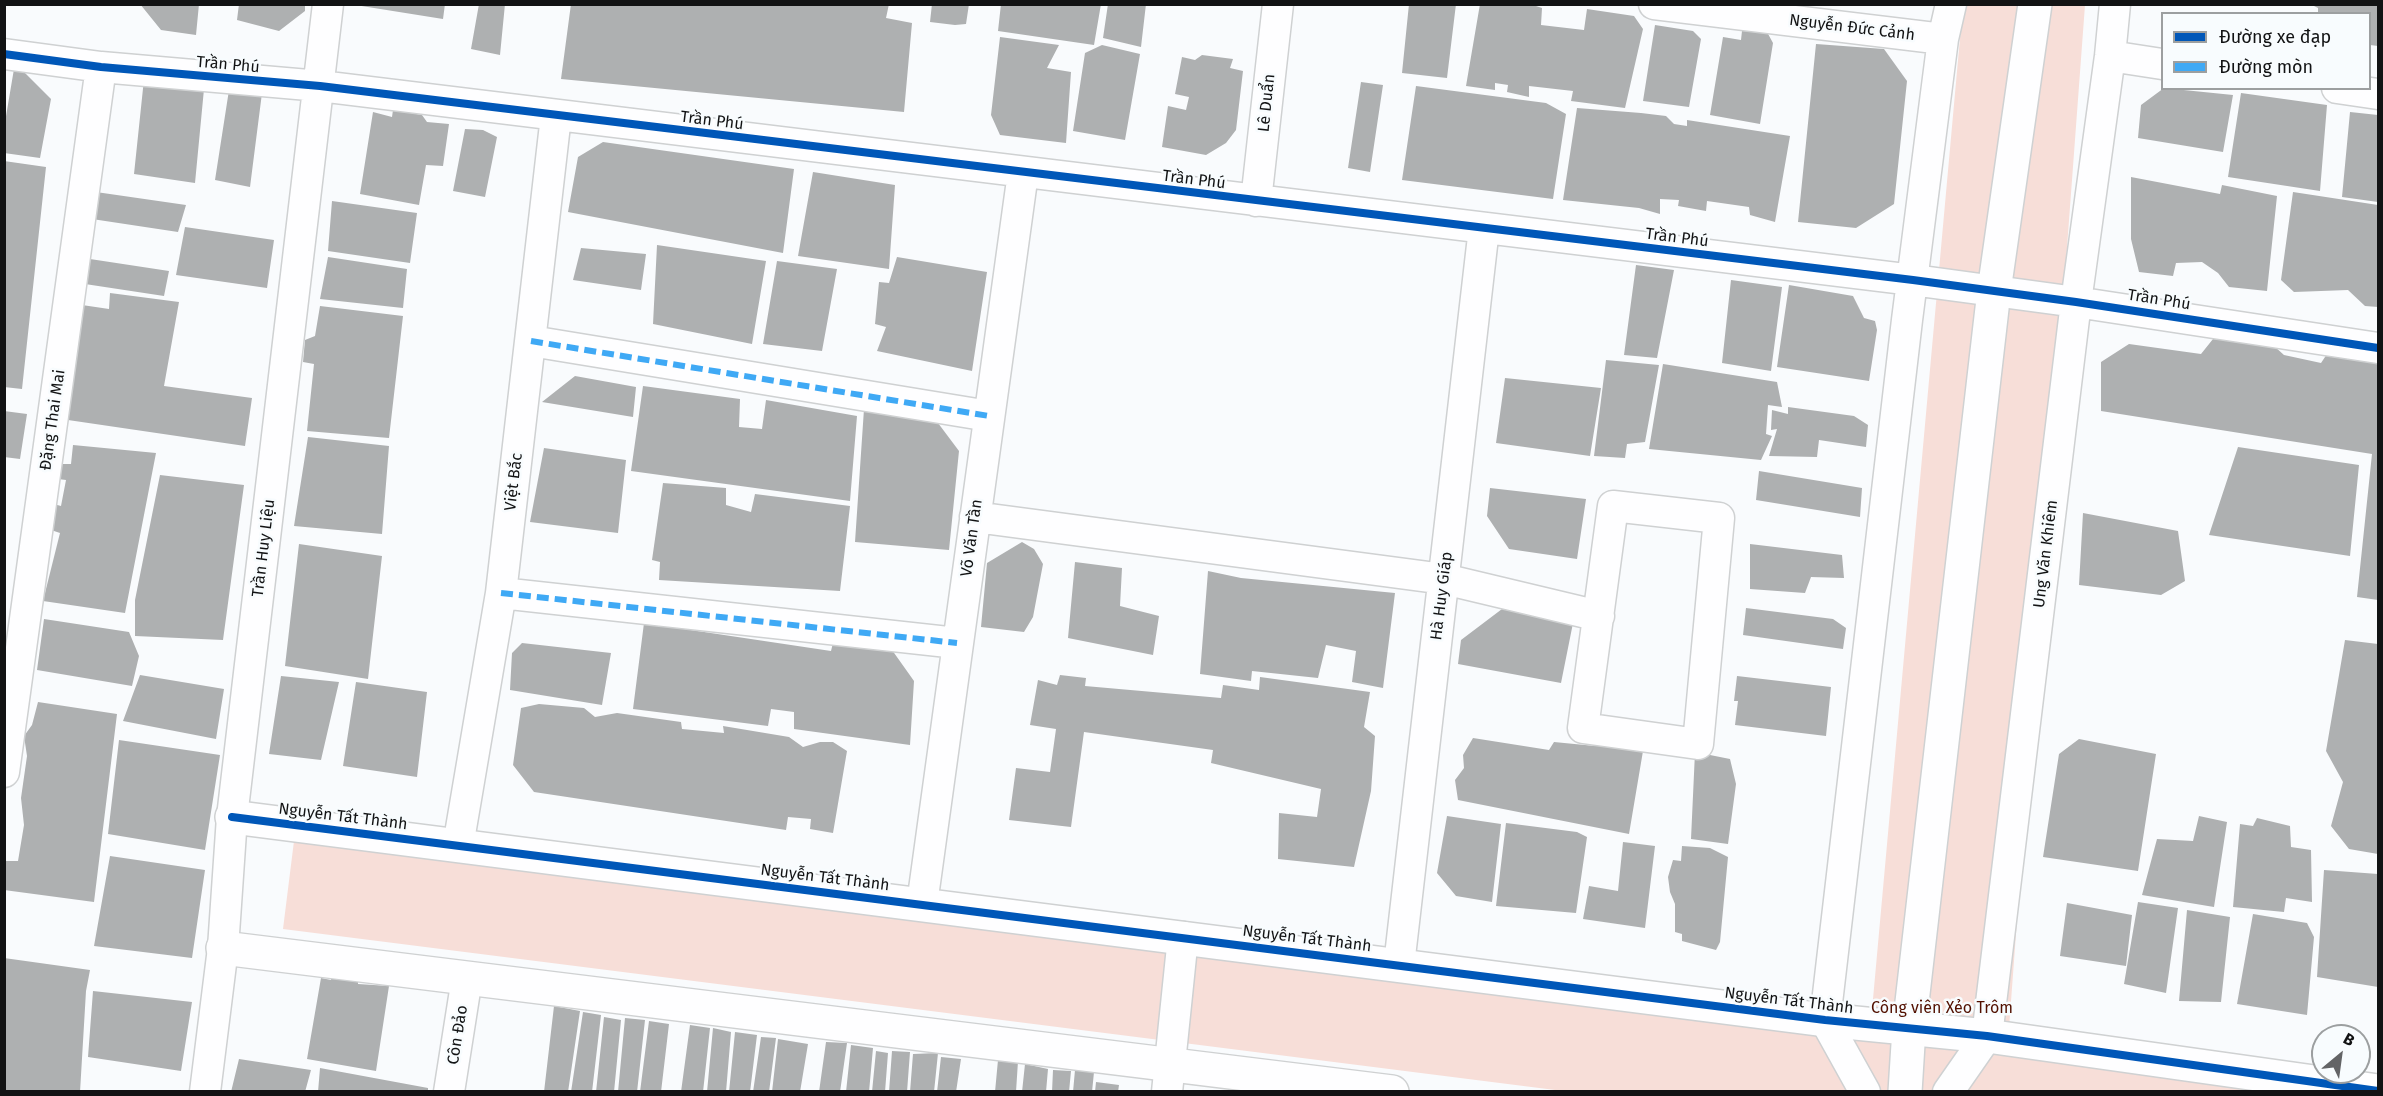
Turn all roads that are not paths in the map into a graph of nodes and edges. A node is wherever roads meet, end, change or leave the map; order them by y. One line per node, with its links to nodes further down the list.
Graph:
1 (328, 4): 12 (street, Trần Huy Liệu)
2 (1278, 4): 17 (street, Lê Duẩn)
3 (1654, 4): 7 (street, Nguyễn Đức Cảnh)
4 (1952, 4): 7 (street)
5 (2035, 4): 20 (street)
6 (2115, 4): 9 (street, Ung Văn Khiêm)
7 (1943, 39): 19 (street)
8 (4, 54): 11 (street, Trần Phú)
9 (2110, 56): 10 (street); 21 (street, Ung Văn Khiêm)
10 (2161, 64)
11 (101, 68): 12 (street, Trần Phú); 30 (street, Đặng Thai Mai)
12 (320, 86): 15 (street, Trần Phú); 31 (street, Trần Huy Liệu)
13 (2351, 90): 14 (street)
14 (2379, 94)
15 (556, 116): 16 (street, Trần Phú); 22 (street, Việt Bắc)
16 (1023, 172): 17 (street, Trần Phú); 24 (street, Võ Văn Tần)
17 (1256, 201): 18 (street, Trần Phú)
18 (1484, 228): 19 (street, Trần Phú); 26 (street, Hà Huy Giáp)
19 (1912, 280): 20 (street, Trần Phú); 38 (street)
20 (1994, 291): 21 (street, Trần Phú); 39 (street)
21 (2076, 302): 23 (street, Trần Phú); 40 (street, Ung Văn Khiêm)
22 (531, 341): 24 (street); 27 (street, Việt Bắc)
23 (2379, 348)
24 (989, 416): 25 (street, Võ Văn Tần)
25 (975, 517): 26 (street); 29 (street, Võ Văn Tần)
26 (1444, 579): 28 (street); 36 (street, Hà Huy Giáp)
27 (501, 593): 29 (street); 32 (street, Việt Bắc)
28 (1599, 616): 28 (street)
29 (957, 644): 33 (street, Võ Văn Tần)
30 (4, 772)
31 (232, 817): 32 (street, Nguyễn Tất Thành); 35 (street, Trần Huy Liệu)
32 (458, 846): 33 (street, Nguyễn Tất Thành)
33 (922, 904): 34 (street, Nguyễn Tất Thành)
34 (1183, 937): 36 (street, Nguyễn Tất Thành); 41 (street)
35 (223, 948): 37 (street); 43 (street, Trần Huy Liệu)
36 (1400, 965): 38 (street, Nguyễn Tất Thành)
37 (467, 978): 41 (street); 44 (street, Côn Đảo)
38 (1825, 1020): 39 (street, Nguyễn Tất Thành); 46 (street)
39 (1909, 1028): 40 (street, Nguyễn Tất Thành); 47 (street)
40 (1988, 1036): 42 (street, Nguyễn Tất Thành); 48 (street, Ung Văn Khiêm)
41 (1169, 1077): 45 (street)
42 (2379, 1091)
43 (205, 1092)
44 (449, 1092)
45 (1392, 1092)
46 (1865, 1092)
47 (1905, 1092)
48 (1948, 1092)

